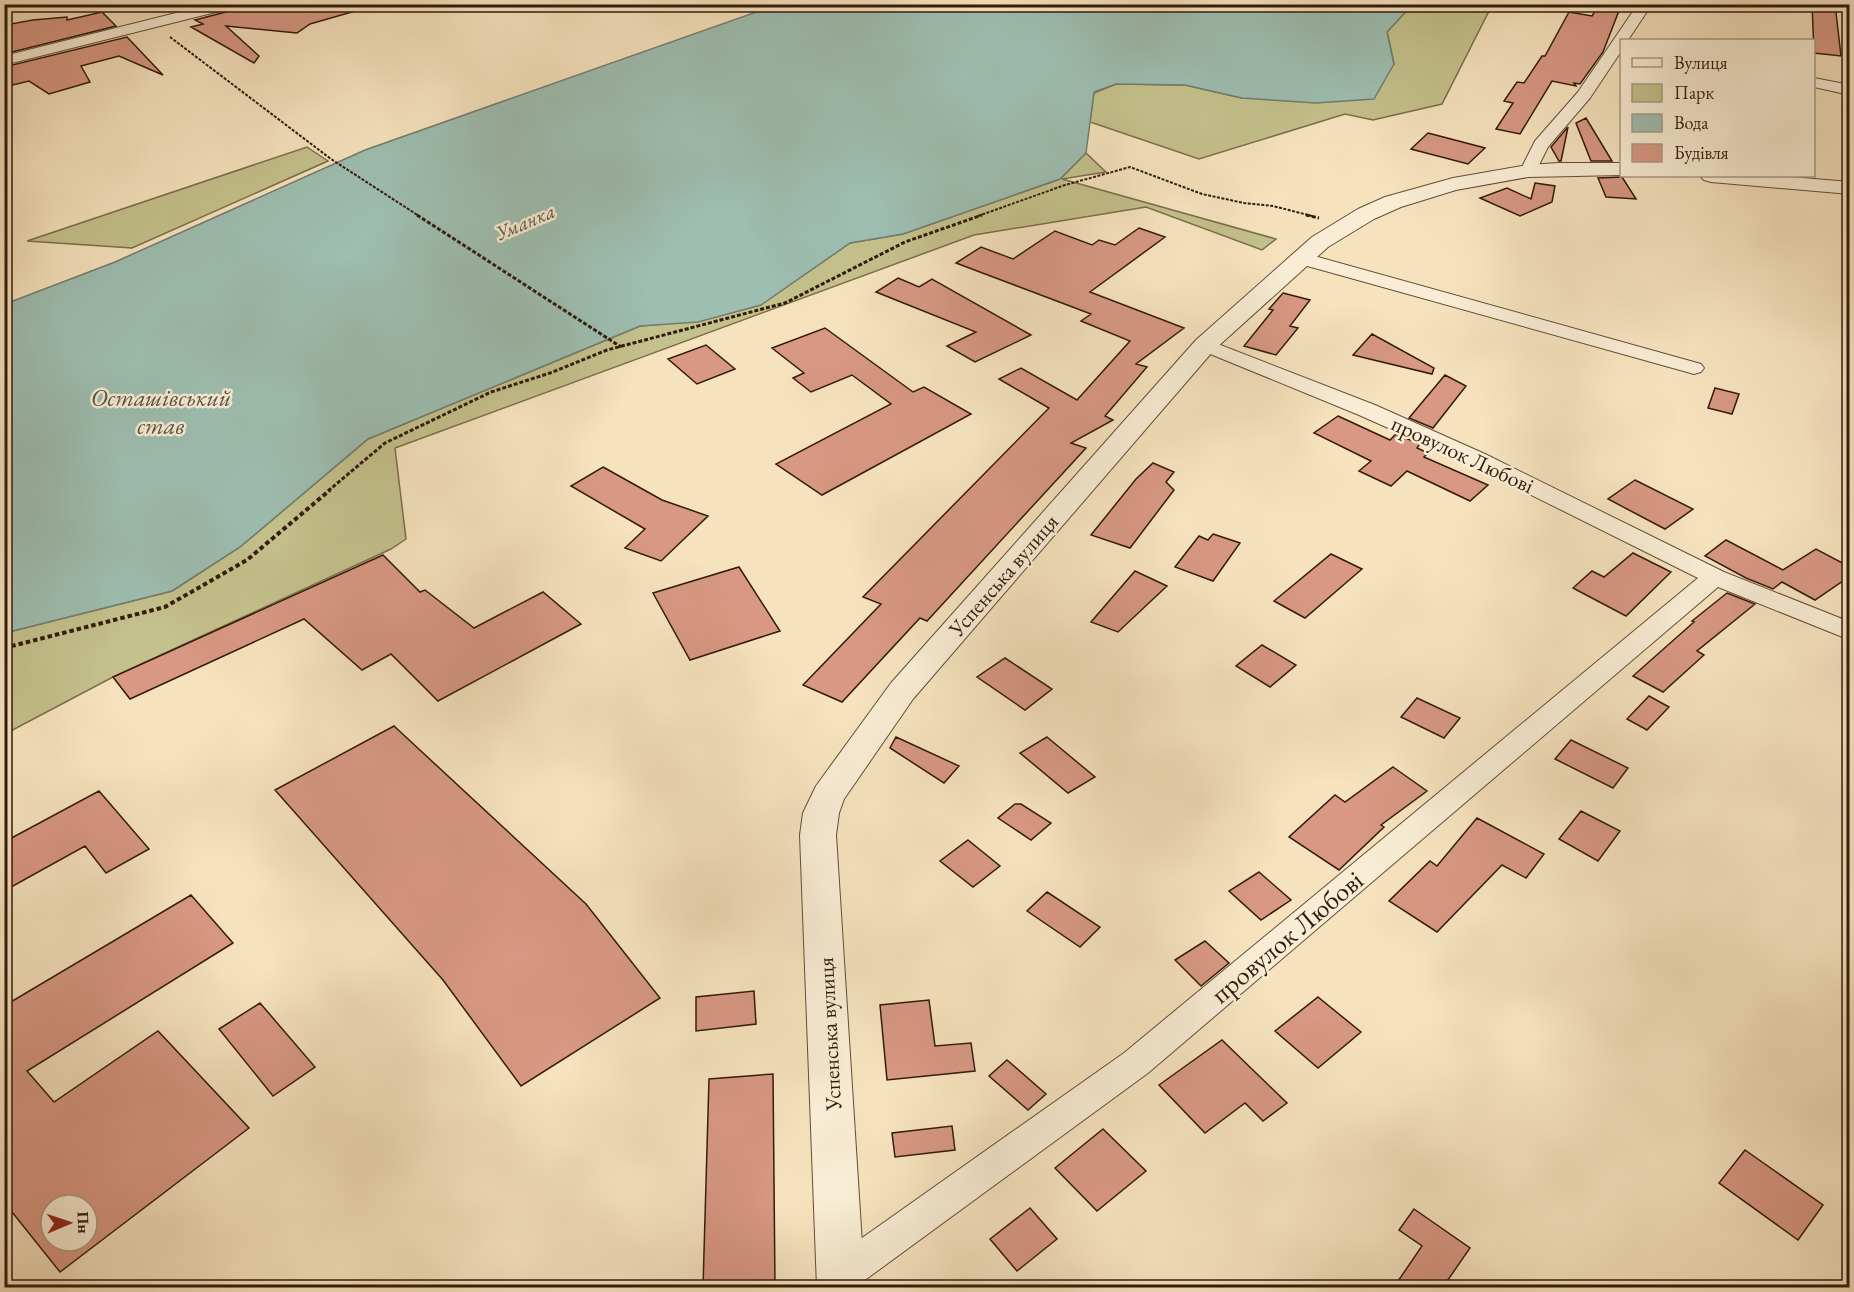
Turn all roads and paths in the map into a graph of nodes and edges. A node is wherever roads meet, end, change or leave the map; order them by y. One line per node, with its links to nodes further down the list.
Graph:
1 (231, 4): 3 (street)
2 (1645, 4): 4 (street)
3 (152, 24): 6 (street); 16 (path)
4 (1625, 39)
5 (1618, 51): 10 (street)
6 (4, 62)
7 (1815, 84): 8 (street)
8 (1850, 90)
9 (1620, 169): 10 (street, Успенська вулиця)
10 (1528, 171): 13 (street, Успенська вулиця)
11 (1722, 177): 12 (street)
12 (1850, 188)
13 (1342, 226): 14 (street, Успенська вулиця); 16 (path)
14 (1300, 258): 15 (street, Успенська вулиця); 17 (street)
15 (1204, 345): 18 (street, провулок Любові); 21 (street, Успенська вулиця)
16 (622, 347): 20 (path)
17 (1694, 368)
18 (1715, 577): 19 (street, провулок Любові); 21 (street, провулок Любові)
19 (1850, 632)
20 (4, 648)
21 (840, 1281)

